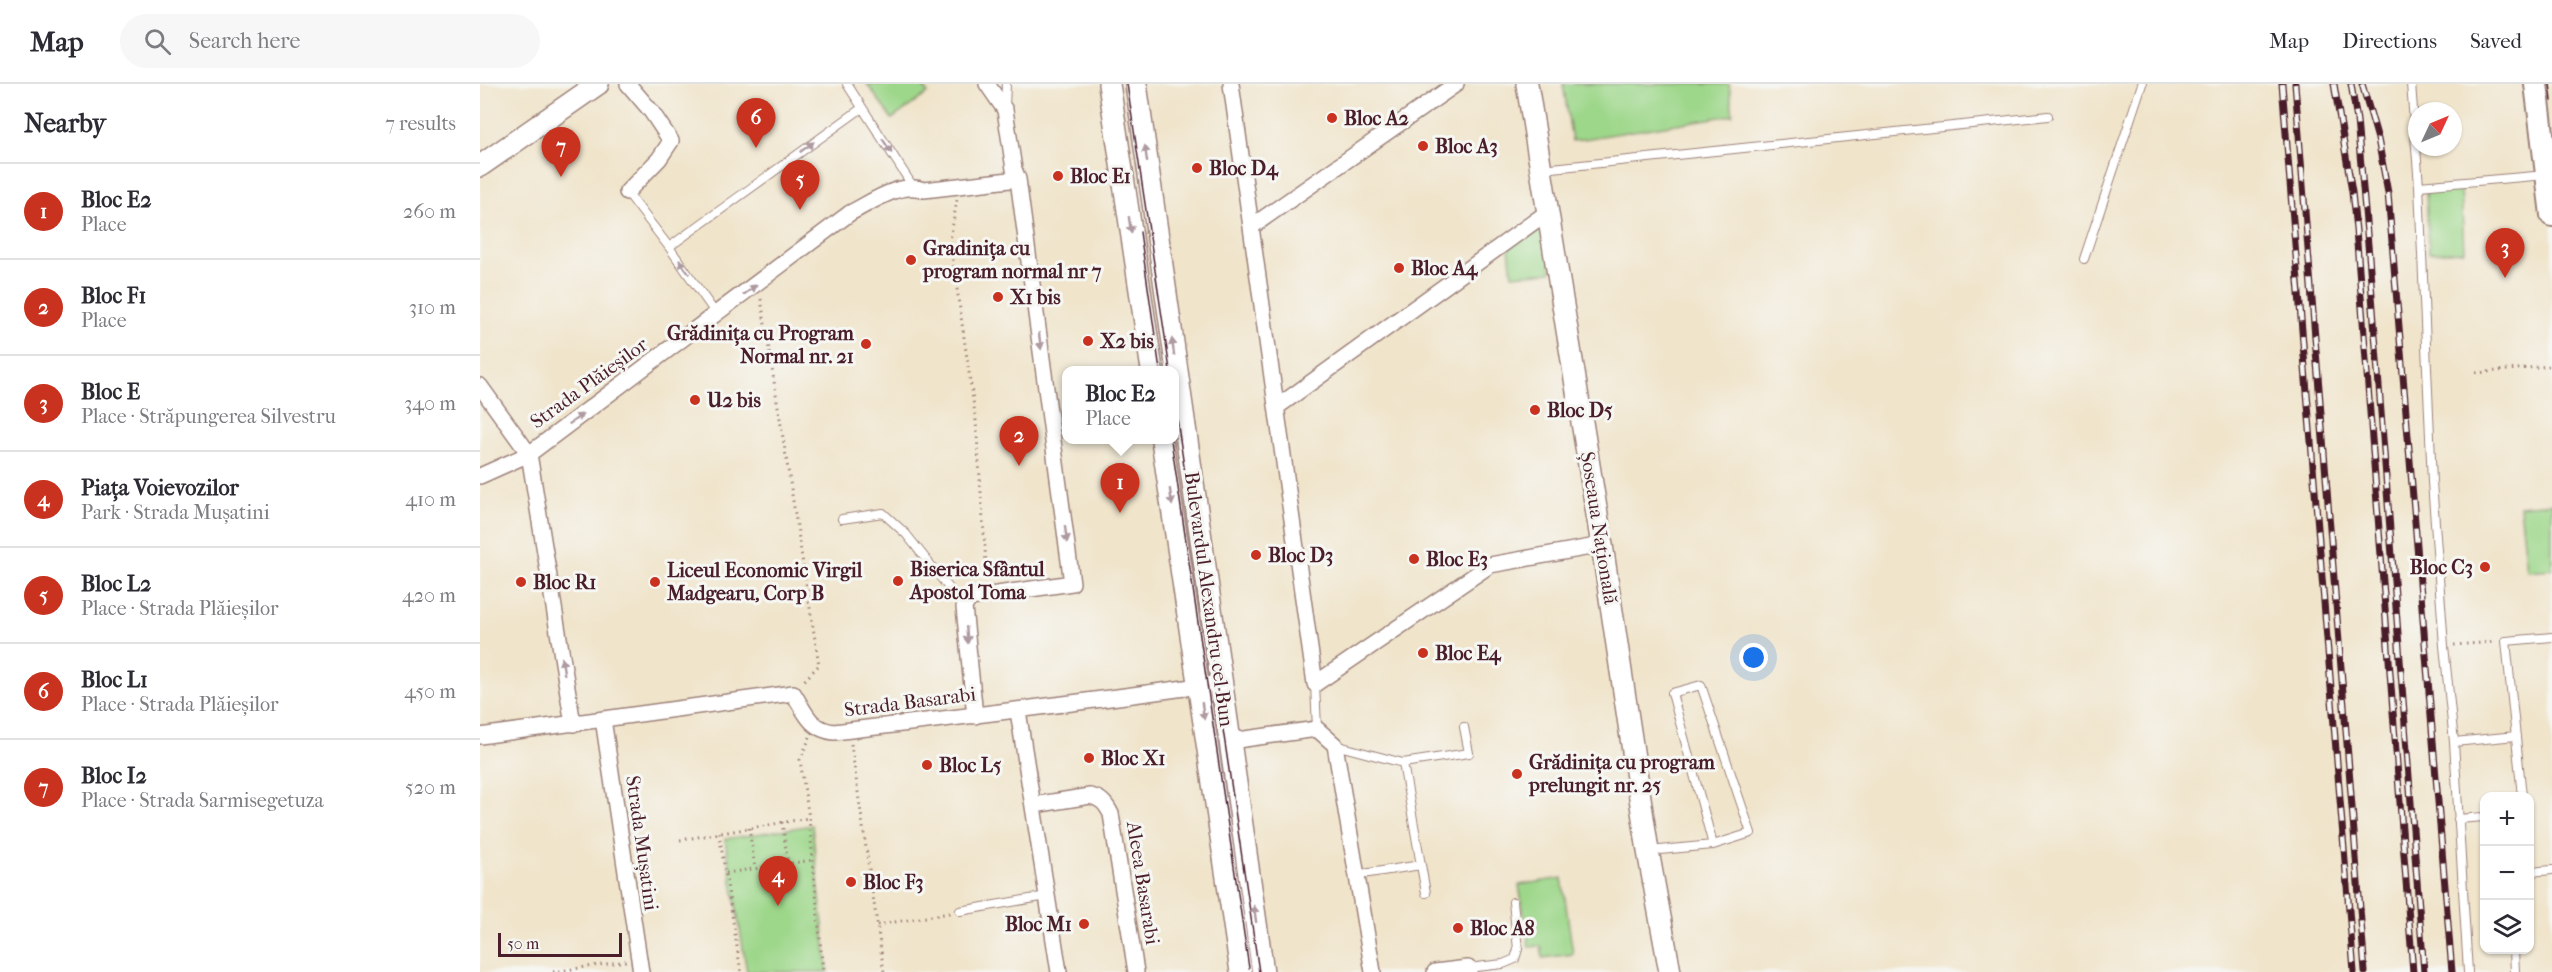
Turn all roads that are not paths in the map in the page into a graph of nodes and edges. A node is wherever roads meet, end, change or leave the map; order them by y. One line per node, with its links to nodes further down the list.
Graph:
1 (598, 84): 17 (main road)
2 (628, 84): 23 (street)
3 (847, 84): 14 (lane)
4 (987, 84): 15 (street)
5 (1006, 84): 15 (lane)
6 (1109, 84): 30 (main road, one-way to 30)
7 (1136, 84): 31 (main road, Bulevardul Alexandru cel Bun, one-way to 7)
8 (1231, 84): 26 (street)
9 (1456, 84): 26 (street)
10 (1527, 84): 18 (main road, Șoseaua Națională)
11 (2142, 84): 28 (lane)
12 (2411, 84): 22 (lane)
13 (2536, 84): 19 (main road)
14 (862, 108): 21 (lane, one-way to 21); 27 (lane, one-way to 14)
15 (1005, 110): 20 (street)
16 (2049, 116): 18 (lane)
17 (480, 166)
18 (1541, 169): 24 (main road, Șoseaua Națională)
19 (2548, 175): 22 (lane); 25 (main road)
20 (1018, 179): 21 (street, Strada Plăieșilor); 40 (street, one-way to 40)
21 (912, 185): 29 (street, Strada Plăieșilor, one-way to 21)
22 (2419, 186): 54 (lane)
23 (627, 192): 27 (lane)
24 (1549, 212): 34 (street); 39 (main road, Șoseaua Națională)
25 (2552, 215)
26 (1251, 227): 34 (street)
27 (669, 247): 29 (lane, one-way to 27)
28 (2084, 259)
29 (717, 315): 36 (street, Strada Plăieșilor, one-way to 29)
30 (1151, 366)
31 (1176, 366)
32 (480, 386): 36 (street, Strada Plăieșilor)
33 (1179, 387): 42 (main road, Bulevardul Alexandru cel Bun, one-way to 33)
34 (1277, 407): 43 (street)
35 (1163, 444): 44 (main road, Bulevardul Alexandru cel Bun, one-way to 44)
36 (529, 454): 37 (street); 48 (street, Strada Plăieșilor, one-way to 36)
37 (480, 476)
38 (842, 519): 40 (lane)
39 (1602, 545): 43 (street); 62 (main road, Șoseaua Națională)
40 (967, 603): 46 (street, one-way to 46)
41 (2552, 637): 52 (lane)
42 (1221, 683): 44 (street, Strada Basarabi); 53 (main road, Bulevardul Alexandru cel Bun)
43 (1315, 684): 50 (lane)
44 (1199, 686): 45 (street, Strada Basarabi); 76 (main road, Bulevardul Alexandru cel Bun, one-way to 76)
45 (1018, 711): 46 (street, Strada Basarabi); 58 (street)
46 (975, 716): 47 (street, Strada Basarabi)
47 (603, 719): 48 (street); 72 (street, Strada Mușatini)
48 (573, 724): 51 (street)
49 (1464, 727): 56 (lane)
50 (1317, 729): 53 (street); 55 (street)
51 (480, 736)
52 (2516, 736): 54 (lane); 57 (lane)
53 (1230, 741): 77 (main road, Bulevardul Alexandru cel Bun, one-way to 53)
54 (2454, 742): 60 (lane)
55 (1335, 745): 56 (lane); 66 (street)
56 (1403, 763): 63 (lane)
57 (2522, 792)
58 (1034, 805): 68 (street); 75 (street, Aleea Basarabi)
59 (2480, 817): 60 (lane)
60 (2458, 819): 81 (lane)
61 (1713, 844): 61 (lane); 62 (lane)
62 (1648, 851): 80 (main road, Șoseaua Națională)
63 (1421, 865): 66 (lane); 67 (lane)
64 (2552, 870): 65 (lane)
65 (2534, 872)
66 (1355, 875): 78 (street)
67 (1426, 893)
68 (1047, 896): 70 (lane); 74 (street)
69 (1513, 902): 73 (lane)
70 (960, 911)
71 (2514, 954): 82 (lane)
72 (639, 966)
73 (1468, 970): 79 (street)
74 (1059, 972)
75 (1136, 972)
76 (1241, 972)
77 (1263, 972)
78 (1372, 972)
79 (1435, 972)
80 (1670, 972)
81 (2468, 972)
82 (2515, 972)

